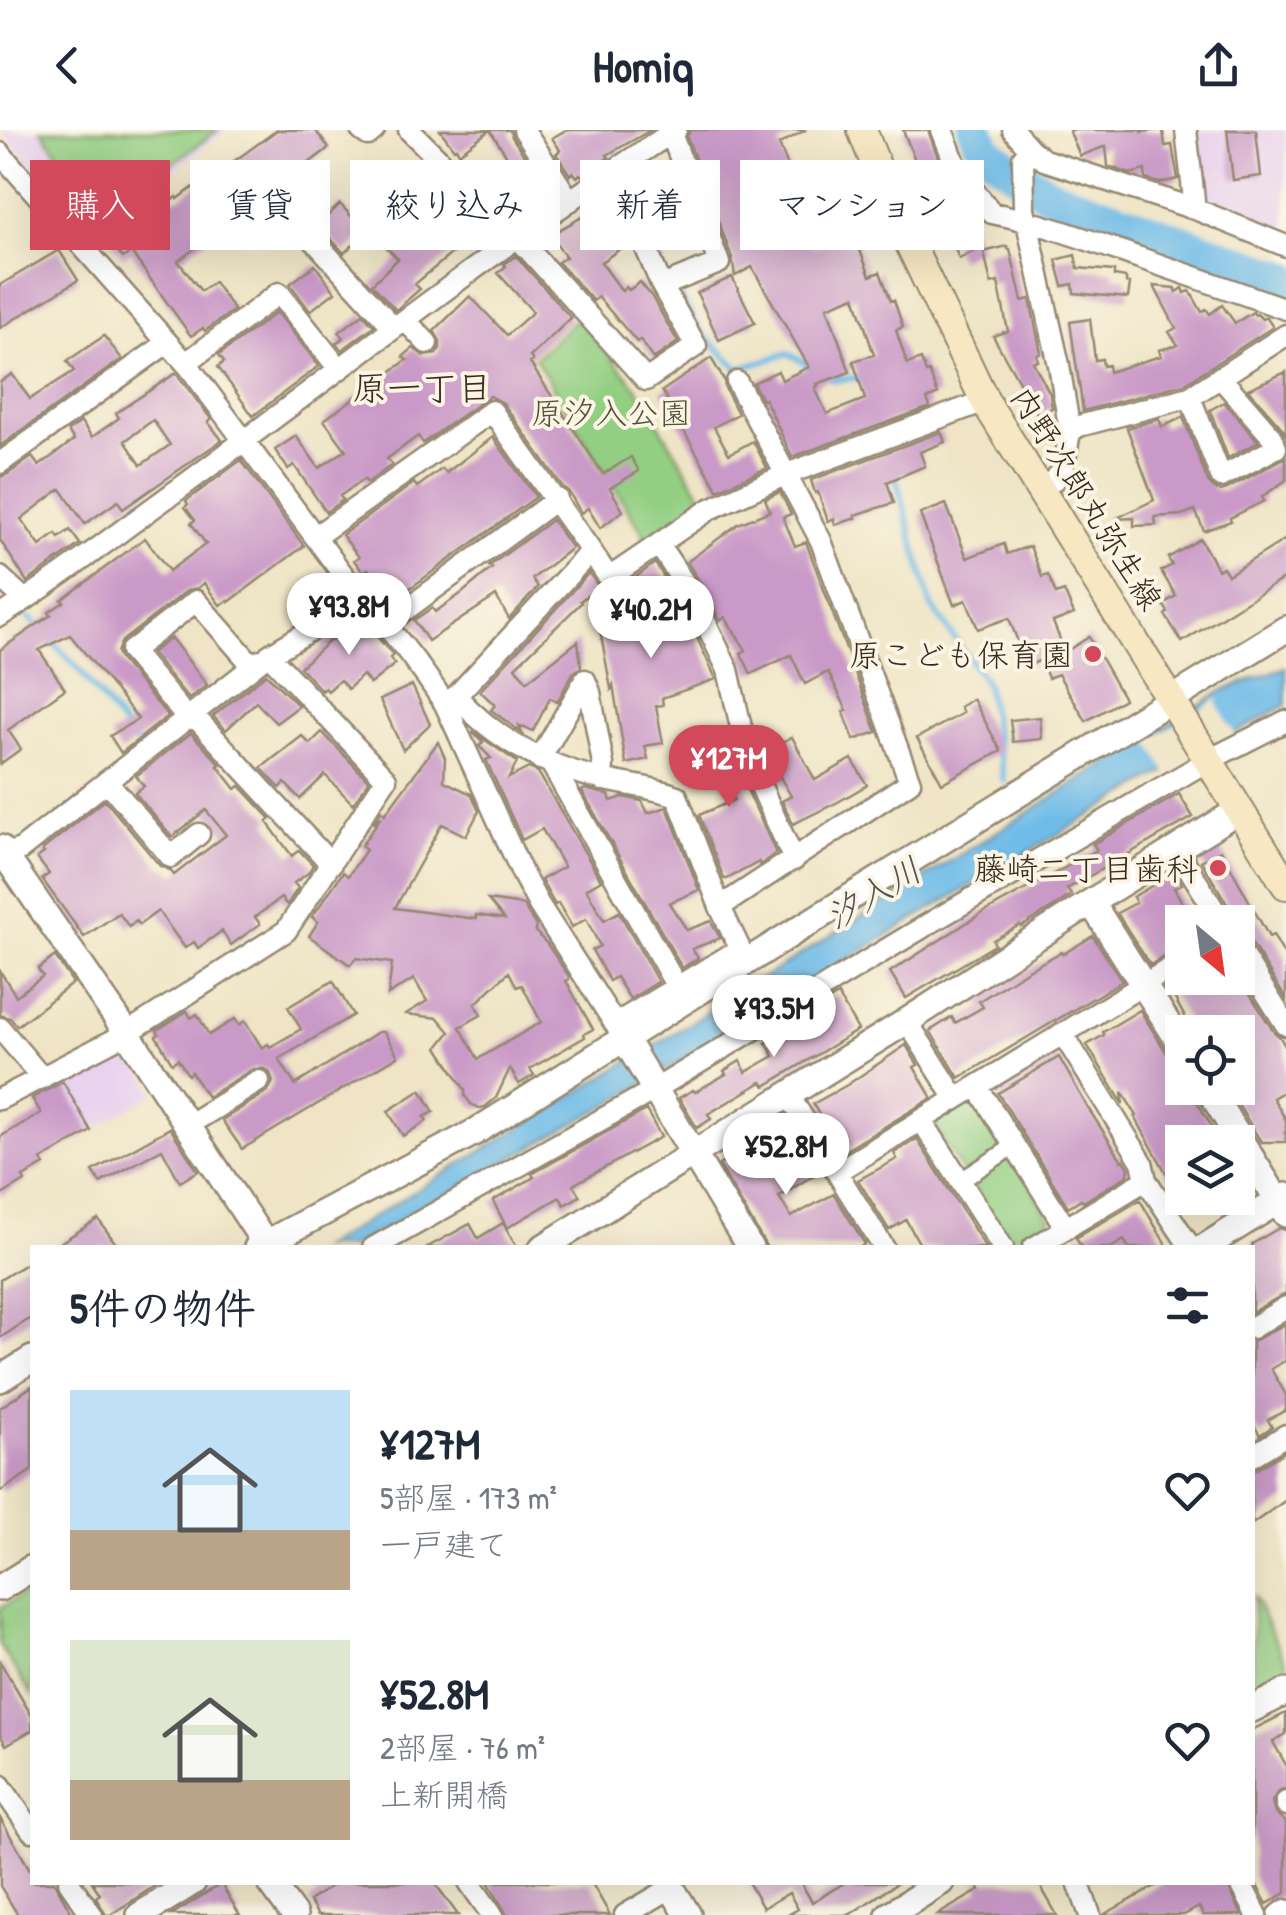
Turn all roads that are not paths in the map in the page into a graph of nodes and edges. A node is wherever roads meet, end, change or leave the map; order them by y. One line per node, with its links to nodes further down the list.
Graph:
1 (361, 130): 2 (street)
2 (374, 130)
3 (408, 130): 12 (street)
4 (524, 130): 15 (street)
5 (862, 130): 35 (main road, 内野次郎丸弥生線)
6 (942, 130): 18 (street)
7 (1014, 130): 11 (street)
8 (1186, 130): 17 (street)
9 (673, 132): 13 (street); 24 (street)
10 (0, 153): 28 (street)
11 (1026, 154): 17 (street); 18 (street)
12 (439, 160)
13 (628, 160)
14 (580, 193): 15 (street)
15 (570, 200): 16 (street)
16 (560, 207)
17 (1195, 210): 19 (street)
18 (1025, 215): 25 (street); 36 (street)
19 (1286, 246)
20 (324, 250): 26 (street)
21 (500, 250): 26 (street)
22 (529, 250): 24 (street)
23 (655, 250): 24 (street)
24 (669, 284)
25 (1286, 309)
26 (400, 324): 29 (street); 31 (street)
27 (1286, 335): 32 (street)
28 (167, 342): 30 (street); 39 (street)
29 (428, 343)
30 (186, 363): 31 (street); 38 (street)
31 (339, 370): 38 (street)
32 (1220, 377): 34 (street); 37 (street)
33 (738, 382): 40 (street)
34 (1190, 397): 36 (street); 37 (street)
35 (986, 401): 40 (street); 41 (main road, 内野次郎丸弥生線)
36 (1070, 432): 41 (street)
37 (1279, 432)
38 (245, 441): 43 (street); 48 (street)
39 (0, 463)
40 (787, 474): 44 (street); 65 (street)
41 (1042, 492): 53 (main road, 内野次郎丸弥生線)
42 (556, 499): 43 (street); 45 (street); 50 (street)
43 (316, 536): 47 (street)
44 (659, 545): 45 (street); 65 (street)
45 (591, 550): 54 (street)
46 (0, 577): 48 (street)
47 (359, 596): 50 (street); 52 (street)
48 (25, 600): 49 (street)
49 (0, 616)
50 (386, 624): 54 (street)
51 (1282, 638): 53 (street)
52 (261, 660): 55 (street); 55 (street); 66 (street)
53 (1170, 699): 57 (main road, 内野次郎丸弥生線); 79 (street)
54 (450, 700): 58 (street); 79 (street)
55 (188, 718): 60 (street); 66 (street)
56 (1286, 721): 57 (street)
57 (1208, 760): 61 (main road, 内野次郎丸弥生線); 85 (street)
58 (546, 762): 59 (street); 59 (street); 74 (street)
59 (602, 780): 70 (street)
60 (108, 781): 62 (street); 64 (street)
61 (1239, 810): 63 (street); 67 (main road, 内野次郎丸弥生線)
62 (199, 834)
63 (1176, 848): 68 (street); 69 (street)
64 (1, 853): 80 (street)
65 (794, 860): 70 (street)
66 (330, 864): 80 (street)
67 (1286, 885)
68 (1090, 902): 73 (street); 76 (street)
69 (1211, 905)
70 (720, 907): 74 (street)
71 (1165, 972): 73 (street)
72 (1255, 976): 77 (street)
73 (1144, 984): 75 (street); 81 (street)
74 (677, 988): 79 (street)
75 (1165, 1018)
76 (908, 1020): 86 (street); 87 (street)
77 (1286, 1026)
78 (0, 1028): 82 (street)
79 (620, 1031): 85 (street); 100 (street)
80 (127, 1033): 82 (street); 91 (street)
81 (1062, 1034): 84 (street); 95 (street)
82 (42, 1078): 88 (street)
83 (259, 1082): 91 (street)
84 (976, 1086): 87 (street); 92 (street)
85 (654, 1090): 93 (street); 101 (street)
86 (788, 1094): 93 (street); 94 (street)
87 (956, 1099): 90 (street)
88 (0, 1100)
89 (1219, 1105): 97 (street)
90 (922, 1121): 94 (street); 96 (street)
91 (188, 1126): 99 (street)
92 (1014, 1146): 96 (street); 98 (street)
93 (692, 1154): 102 (street); 103 (street)
94 (838, 1172): 104 (street)
95 (1146, 1180): 98 (street); 107 (street)
96 (960, 1181): 105 (street)
97 (1283, 1204): 108 (street)
98 (1065, 1227): 106 (street)
99 (262, 1245)
100 (265, 1245)
101 (378, 1245)
102 (547, 1245)
103 (748, 1245)
104 (882, 1245)
105 (1000, 1245)
106 (1037, 1245)
107 (1189, 1245)
108 (1208, 1245)
109 (1286, 1307): 110 (street)
110 (1255, 1326)
111 (30, 1360): 112 (street)
112 (0, 1379)
113 (1286, 1435): 114 (street)
114 (1255, 1454)
115 (30, 1569): 116 (street)
116 (0, 1588)
117 (1286, 1692): 118 (street)
118 (1255, 1708)
119 (0, 1785): 120 (street)
120 (30, 1828)
121 (71, 1885): 131 (street)
122 (188, 1885): 132 (street)
123 (272, 1885): 133 (street)
124 (471, 1885): 134 (street)
125 (670, 1885): 135 (street); 136 (street)
126 (937, 1885): 130 (street)
127 (1079, 1885): 137 (street)
128 (1241, 1885): 138 (street)
129 (1286, 1910): 139 (street)
130 (895, 1913)
131 (92, 1915)
132 (140, 1915)
133 (294, 1915)
134 (492, 1915)
135 (626, 1915)
136 (688, 1915)
137 (1090, 1915)
138 (1256, 1915)
139 (1278, 1915)

